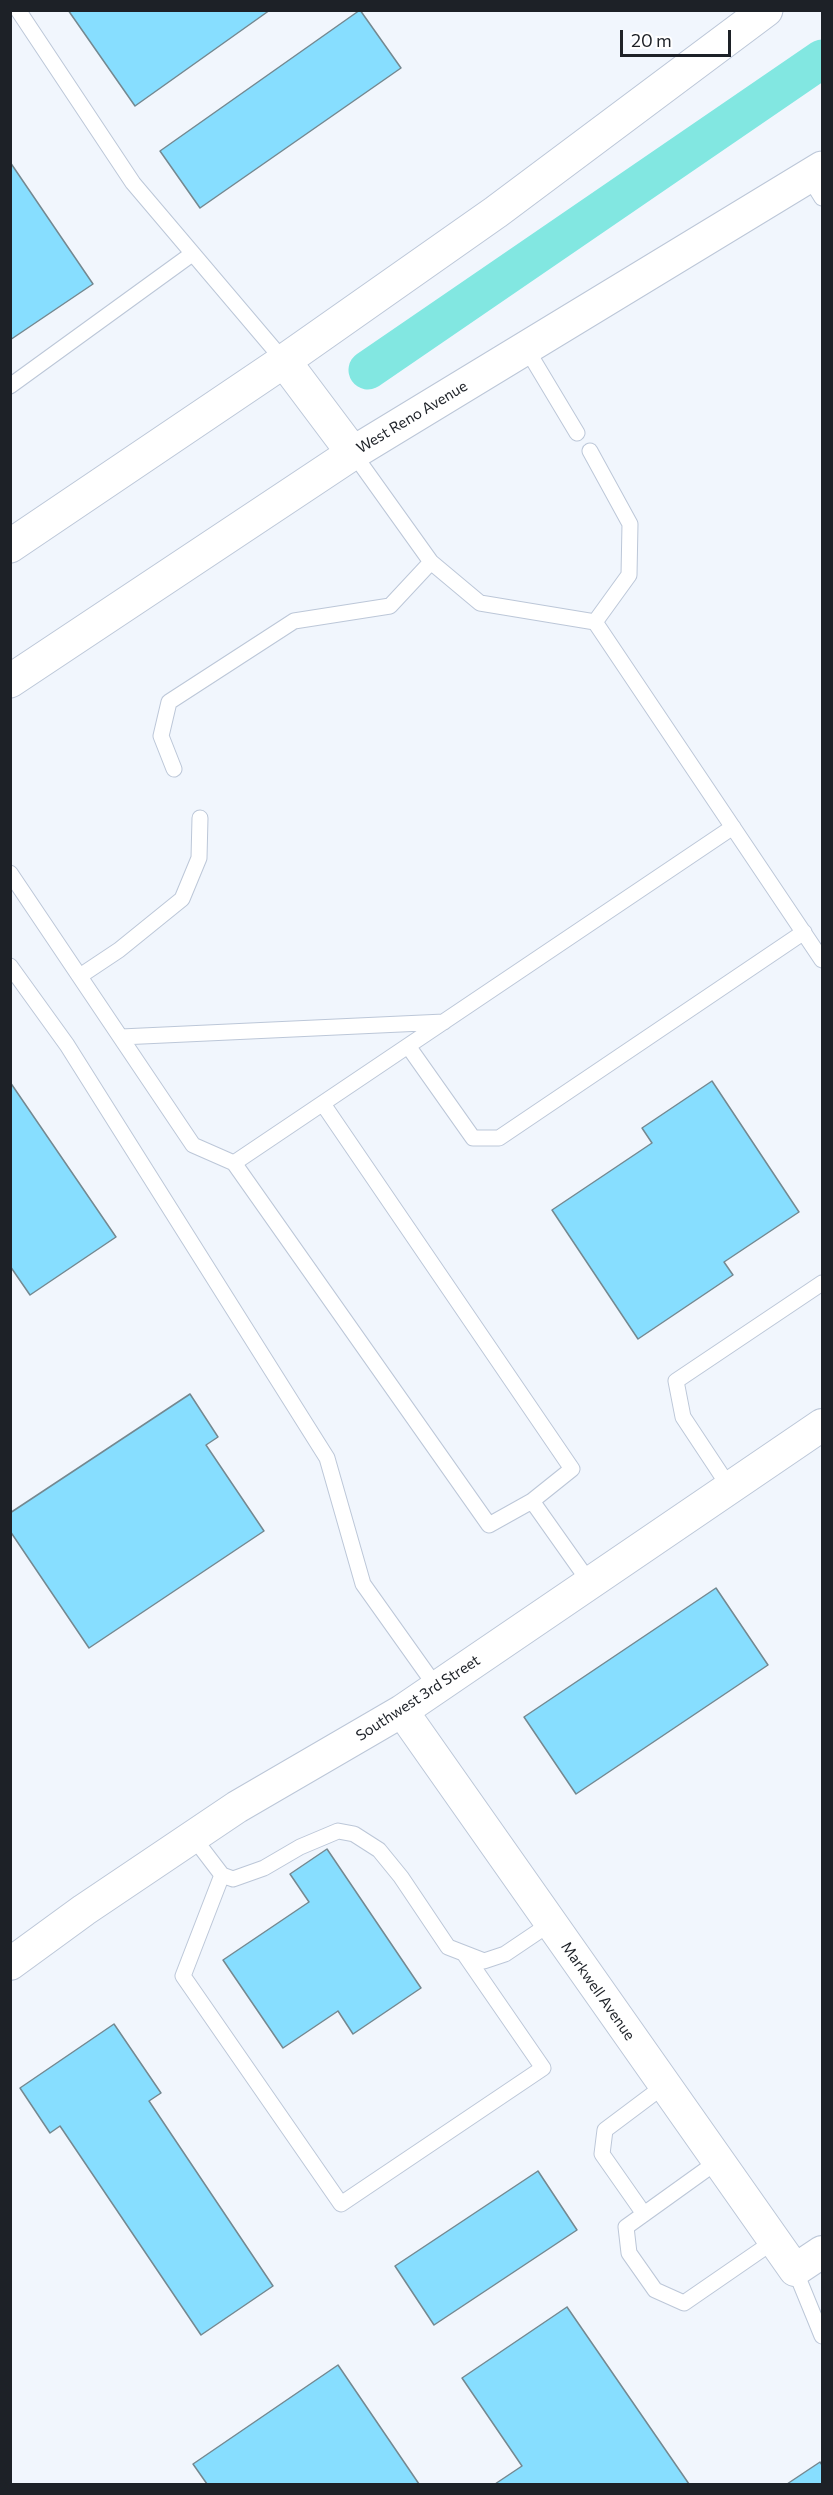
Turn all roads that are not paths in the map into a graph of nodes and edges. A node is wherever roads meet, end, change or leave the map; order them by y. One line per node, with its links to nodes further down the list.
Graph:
1 (18, 10): 4 (lane)
2 (766, 10): 6 (main road)
3 (818, 181): 5 (main road, West Reno Avenue)
4 (192, 254): 6 (lane); 7 (lane)
5 (526, 348): 8 (lane); 10 (main road, West Reno Avenue)
6 (284, 361): 10 (main road); 11 (main road)
7 (10, 386)
8 (577, 433)
9 (590, 451): 13 (lane)
10 (353, 453): 12 (lane); 14 (main road, West Reno Avenue)
11 (10, 546)
12 (431, 562): 13 (lane); 15 (lane)
13 (595, 622): 17 (lane)
14 (10, 681)
15 (174, 769)
16 (200, 818): 22 (lane)
17 (733, 827): 19 (lane); 23 (lane)
18 (10, 873): 22 (lane)
19 (804, 933): 20 (lane); 25 (lane)
20 (822, 960)
21 (10, 966): 33 (lane)
22 (80, 976): 24 (lane)
23 (444, 1022): 24 (lane); 25 (lane)
24 (121, 1037): 27 (lane)
25 (408, 1046): 26 (lane)
26 (323, 1104): 27 (lane); 31 (lane)
27 (234, 1163): 31 (lane)
28 (822, 1283): 30 (lane)
29 (822, 1425): 30 (street, Southwest 3rd Street)
30 (730, 1488): 32 (street, Southwest 3rd Street)
31 (532, 1501): 32 (lane)
32 (590, 1583): 33 (street, Southwest 3rd Street)
33 (436, 1688): 34 (street, Southwest 3rd Street)
34 (402, 1711): 35 (street, Southwest 3rd Street); 37 (street, Markwell Avenue)
35 (193, 1837): 36 (lane); 39 (street, Southwest 3rd Street)
36 (222, 1875): 38 (lane); 38 (lane)
37 (551, 1923): 38 (lane); 40 (street, Markwell Avenue)
38 (465, 1955)
39 (10, 1964)
40 (665, 2085): 41 (street, Markwell Avenue); 42 (lane)
41 (718, 2161): 42 (lane); 43 (street, Markwell Avenue)
42 (644, 2214): 43 (lane)
43 (774, 2241): 45 (street, Markwell Avenue)
44 (822, 2252): 45 (street)
45 (795, 2270): 46 (lane)
46 (822, 2336)

